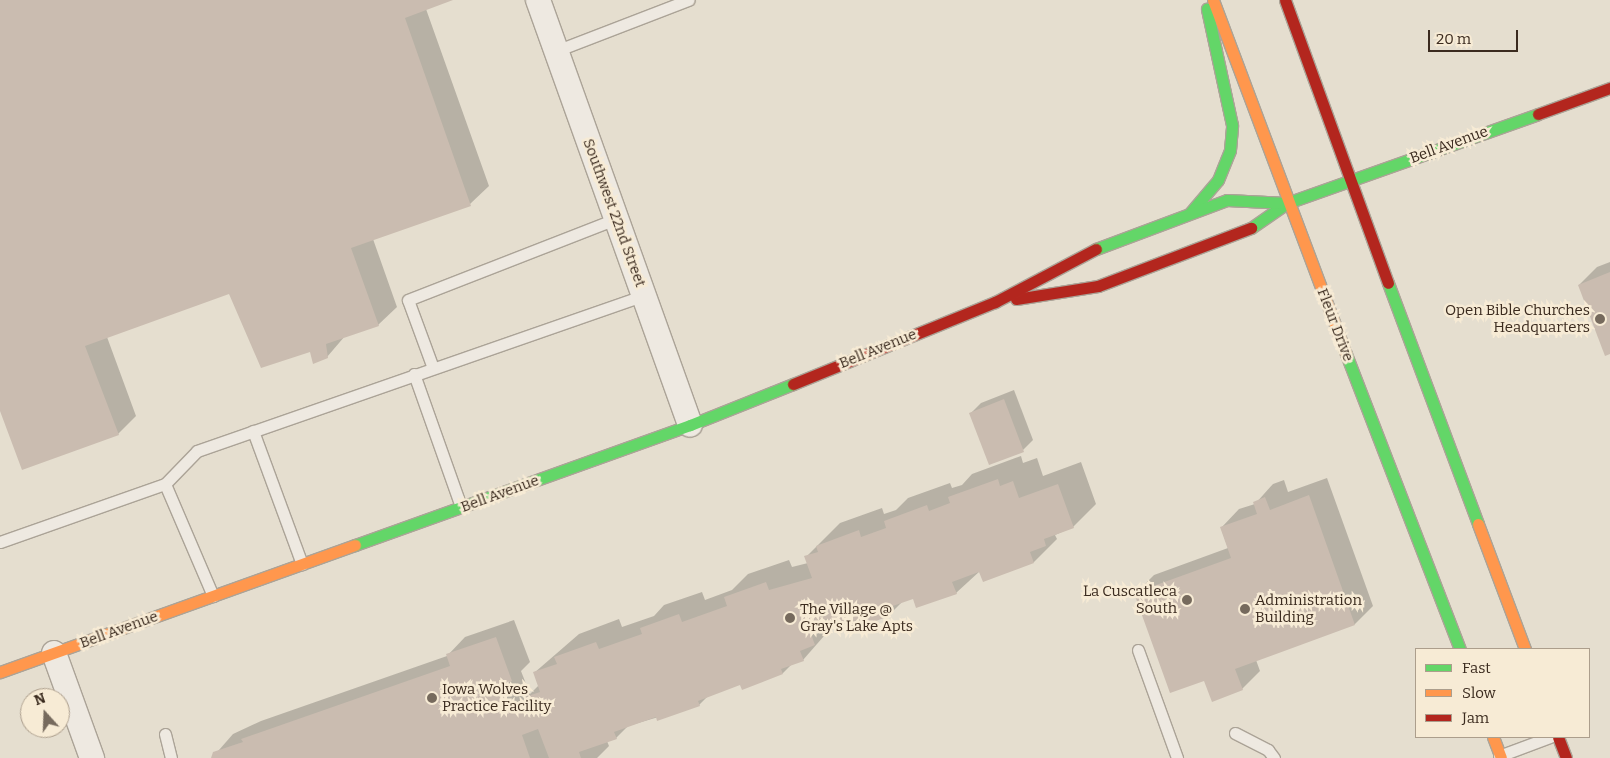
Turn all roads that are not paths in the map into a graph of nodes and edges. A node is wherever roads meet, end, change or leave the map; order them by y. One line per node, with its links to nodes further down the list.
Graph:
1 (538, 0): 6 (street, Southwest 22nd Street)
2 (688, 0): 6 (lane)
3 (1205, 0): 10 (main road)
4 (1213, 0): 9 (main road, Fleur Drive)
5 (1285, 0): 8 (main road)
6 (556, 50): 11 (street, Southwest 22nd Street)
7 (1610, 88): 8 (main road, Bell Avenue)
8 (1350, 180): 9 (main road, Bell Avenue); 24 (main road)
9 (1287, 203): 10 (main road, Bell Avenue); 13 (main road, Bell Avenue); 23 (main road, Fleur Drive)
10 (1188, 215): 13 (main road, Bell Avenue)
11 (616, 219): 12 (street, Southwest 22nd Street); 14 (lane)
12 (644, 295): 14 (lane); 16 (street, Southwest 22nd Street)
13 (995, 302): 16 (main road, Bell Avenue)
14 (433, 368): 15 (lane)
15 (414, 374): 17 (lane); 19 (lane)
16 (690, 425): 19 (main road, Bell Avenue)
17 (253, 431): 18 (lane); 21 (lane)
18 (166, 484): 20 (lane); 22 (lane)
19 (461, 508): 21 (main road, Bell Avenue)
20 (0, 542)
21 (302, 564): 22 (main road, Bell Avenue)
22 (214, 596): 26 (main road, Bell Avenue)
23 (1460, 648)
24 (1525, 648)
25 (1138, 650): 36 (lane)
26 (54, 653): 27 (main road, Bell Avenue); 34 (street)
27 (0, 672)
28 (1235, 733): 37 (lane)
29 (165, 734): 35 (lane)
30 (1493, 738): 33 (main road)
31 (1547, 738): 33 (lane)
32 (1558, 738): 38 (main road)
33 (1498, 757)
34 (92, 758)
35 (171, 758)
36 (1177, 758)
37 (1274, 758)
38 (1566, 758)

